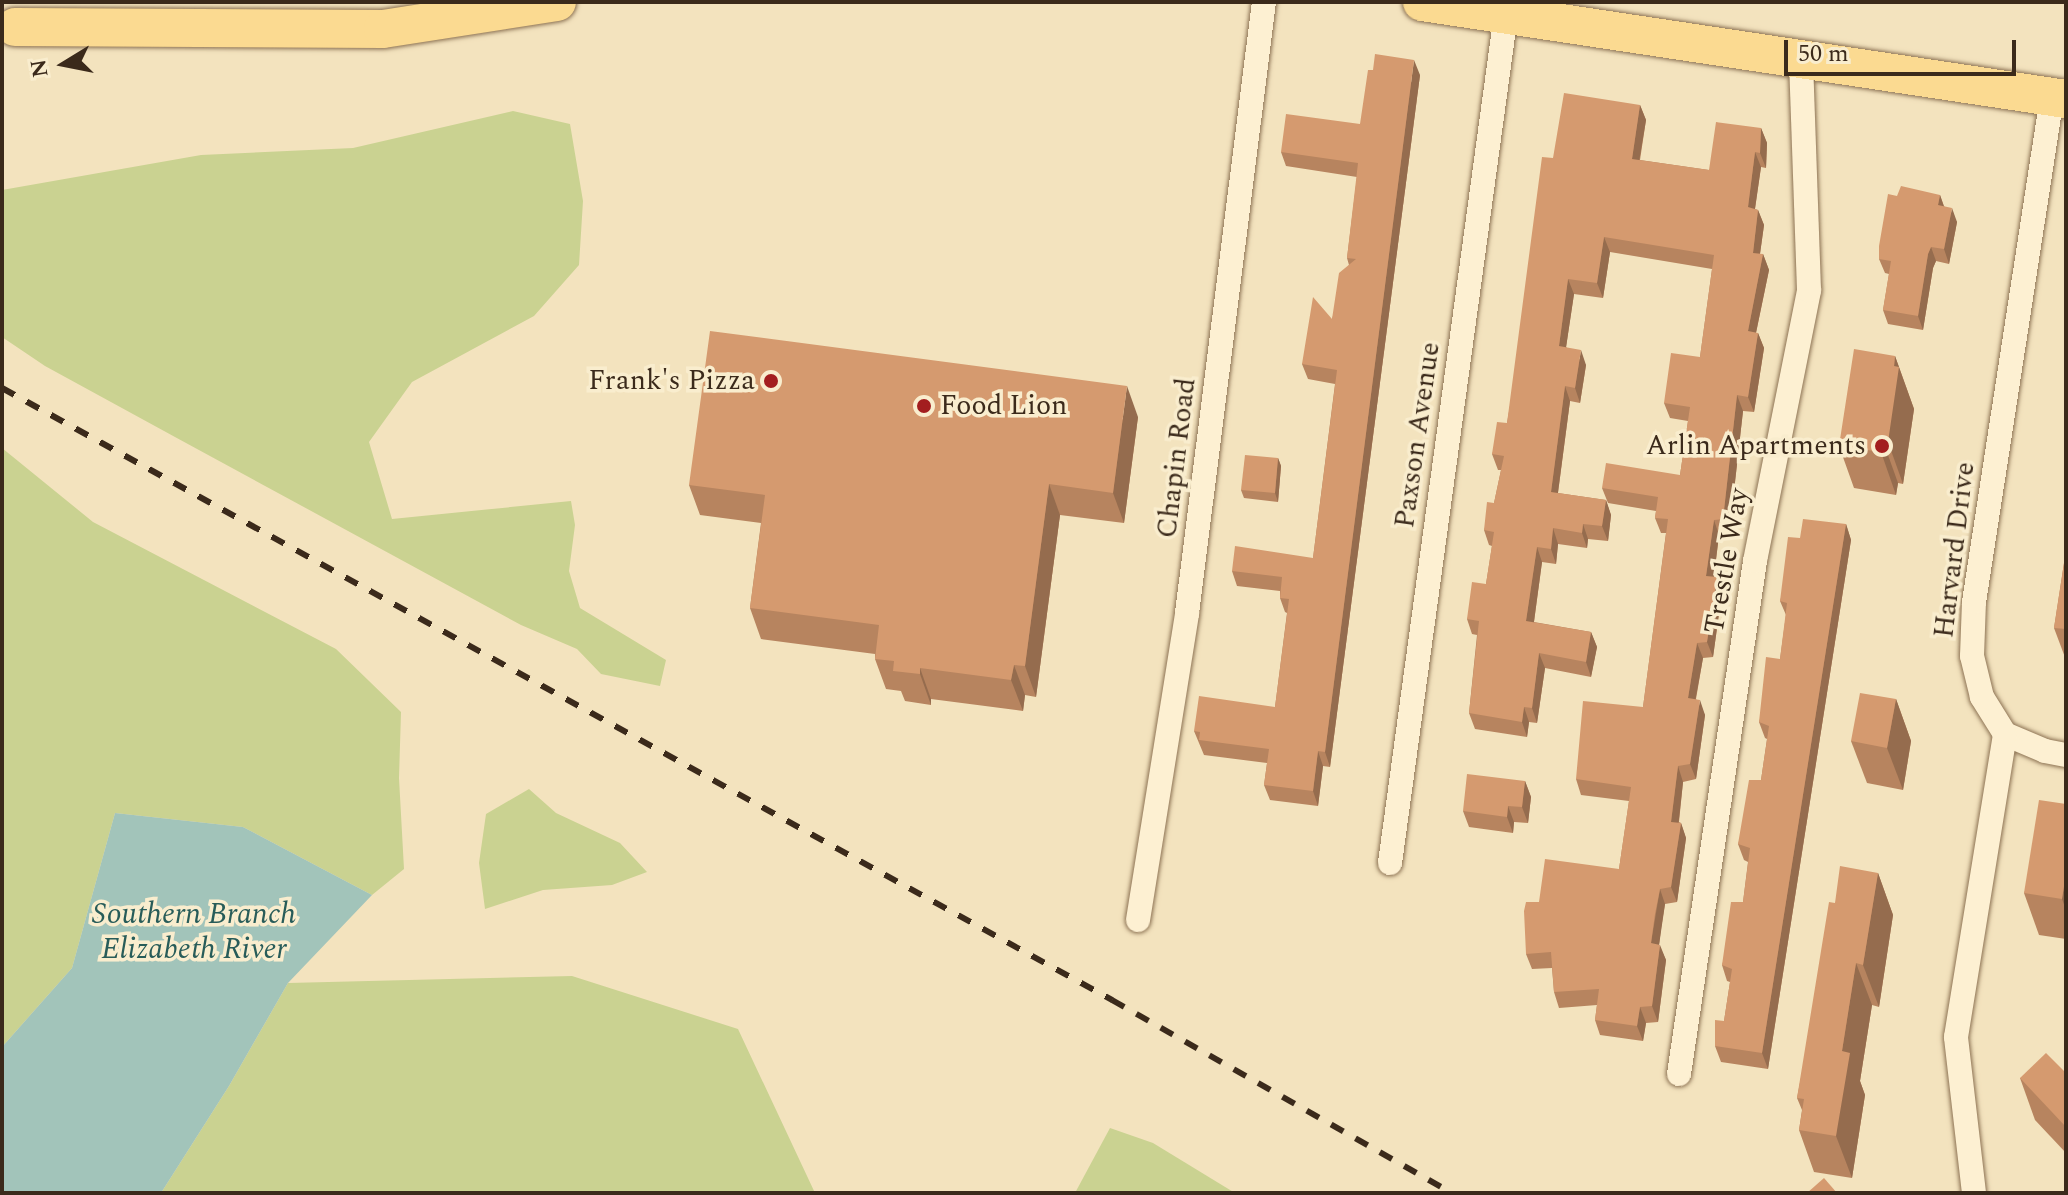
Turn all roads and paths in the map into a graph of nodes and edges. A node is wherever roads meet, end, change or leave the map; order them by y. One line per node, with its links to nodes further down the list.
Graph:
1 (205, 2): 6 (main road)
2 (557, 2): 6 (main road)
3 (1264, 2): 12 (street, Chapin Road)
4 (1422, 2): 5 (main road)
5 (1506, 14): 7 (main road); 11 (street, Paxson Avenue)
6 (9, 27)
7 (1801, 58): 8 (main road); 13 (street, Trestle Way)
8 (2059, 98): 9 (street, Harvard Drive)
9 (2005, 734): 10 (street); 14 (street)
10 (2066, 755)
11 (1390, 863)
12 (1138, 920)
13 (1679, 1074)
14 (1974, 1193)

